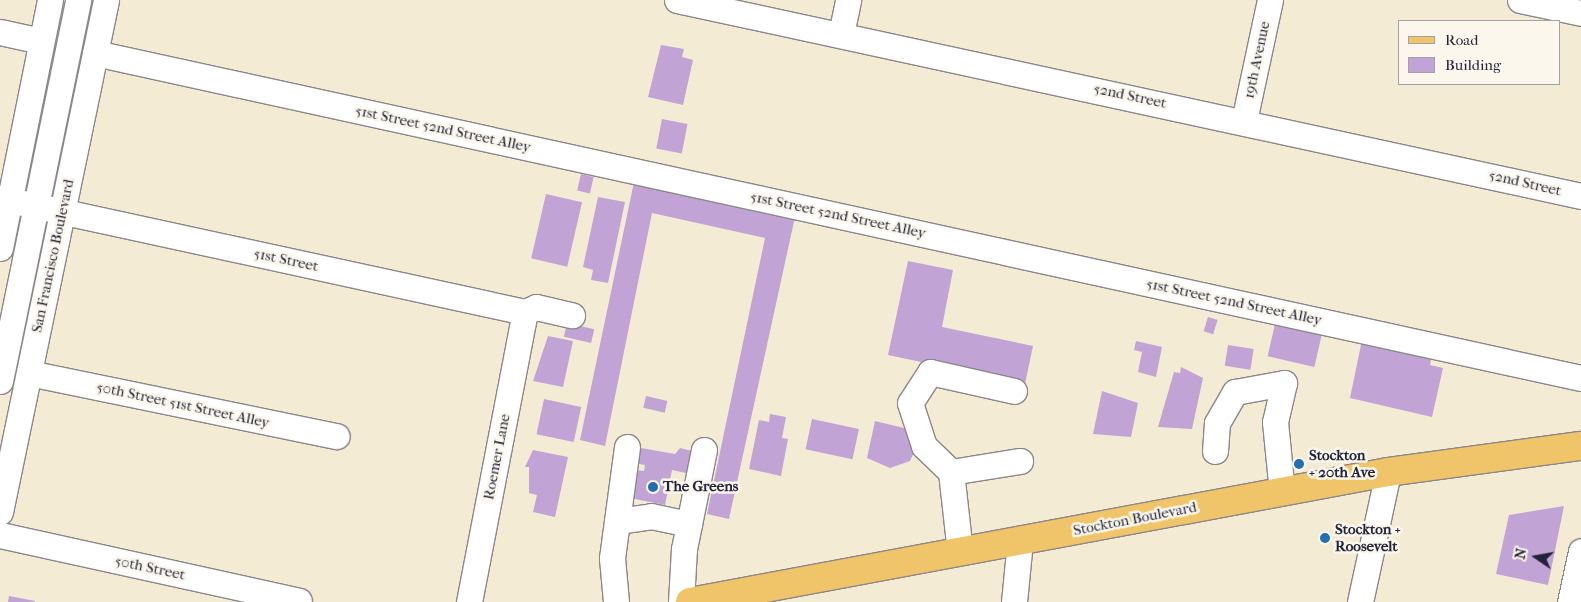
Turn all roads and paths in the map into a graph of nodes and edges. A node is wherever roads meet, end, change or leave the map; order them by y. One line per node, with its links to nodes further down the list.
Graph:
1 (50, 0): 11 (street)
2 (78, 0): 16 (street, San Francisco Boulevard)
3 (106, 0): 12 (street, San Francisco Boulevard)
4 (677, 0): 10 (street, 52nd Street)
5 (848, 0): 10 (street)
6 (1270, 0): 13 (street, 19th Avenue)
7 (1520, 0): 8 (street)
8 (1581, 13)
9 (0, 32): 11 (street)
10 (841, 34): 13 (street, 52nd Street)
11 (41, 41): 15 (street)
12 (95, 53): 17 (street, San Francisco Boulevard); 22 (street, 51st Street 52nd Street Alley)
13 (1244, 121): 14 (street, 52nd Street)
14 (1581, 196)
15 (5, 199): 16 (street, 51st Street); 18 (street)
16 (36, 206): 17 (street, 51st Street); 23 (street, San Francisco Boulevard)
17 (63, 212): 19 (street, 51st Street); 21 (street, San Francisco Boulevard)
18 (0, 248)
19 (525, 312): 20 (street, 51st Street); 43 (street, Roemer Lane)
20 (572, 315)
21 (29, 373): 25 (street, 50th Street 51st Street Alley); 34 (street, San Francisco Boulevard)
22 (1581, 378)
23 (0, 381)
24 (1014, 391): 31 (street)
25 (337, 436)
26 (1581, 446): 32 (main road, Stockton Boulevard)
27 (627, 447): 35 (street)
28 (704, 450): 36 (street)
29 (1215, 451): 33 (street)
30 (1020, 461): 31 (street)
31 (951, 472): 40 (street)
32 (1388, 472): 33 (main road, Stockton Boulevard); 48 (street)
33 (1282, 492): 38 (main road, Stockton Boulevard)
34 (0, 512)
35 (617, 521): 36 (street); 44 (street)
36 (689, 524): 45 (street)
37 (0, 535): 42 (street, 50th Street)
38 (1020, 541): 40 (main road, Stockton Boulevard); 47 (street)
39 (1581, 551): 49 (street)
40 (960, 552): 41 (main road, Stockton Boulevard)
41 (757, 595): 46 (main road, Stockton Boulevard)
42 (299, 601)
43 (469, 602)
44 (616, 602)
45 (681, 602)
46 (690, 602)
47 (1014, 602)
48 (1360, 602)
49 (1570, 602)

